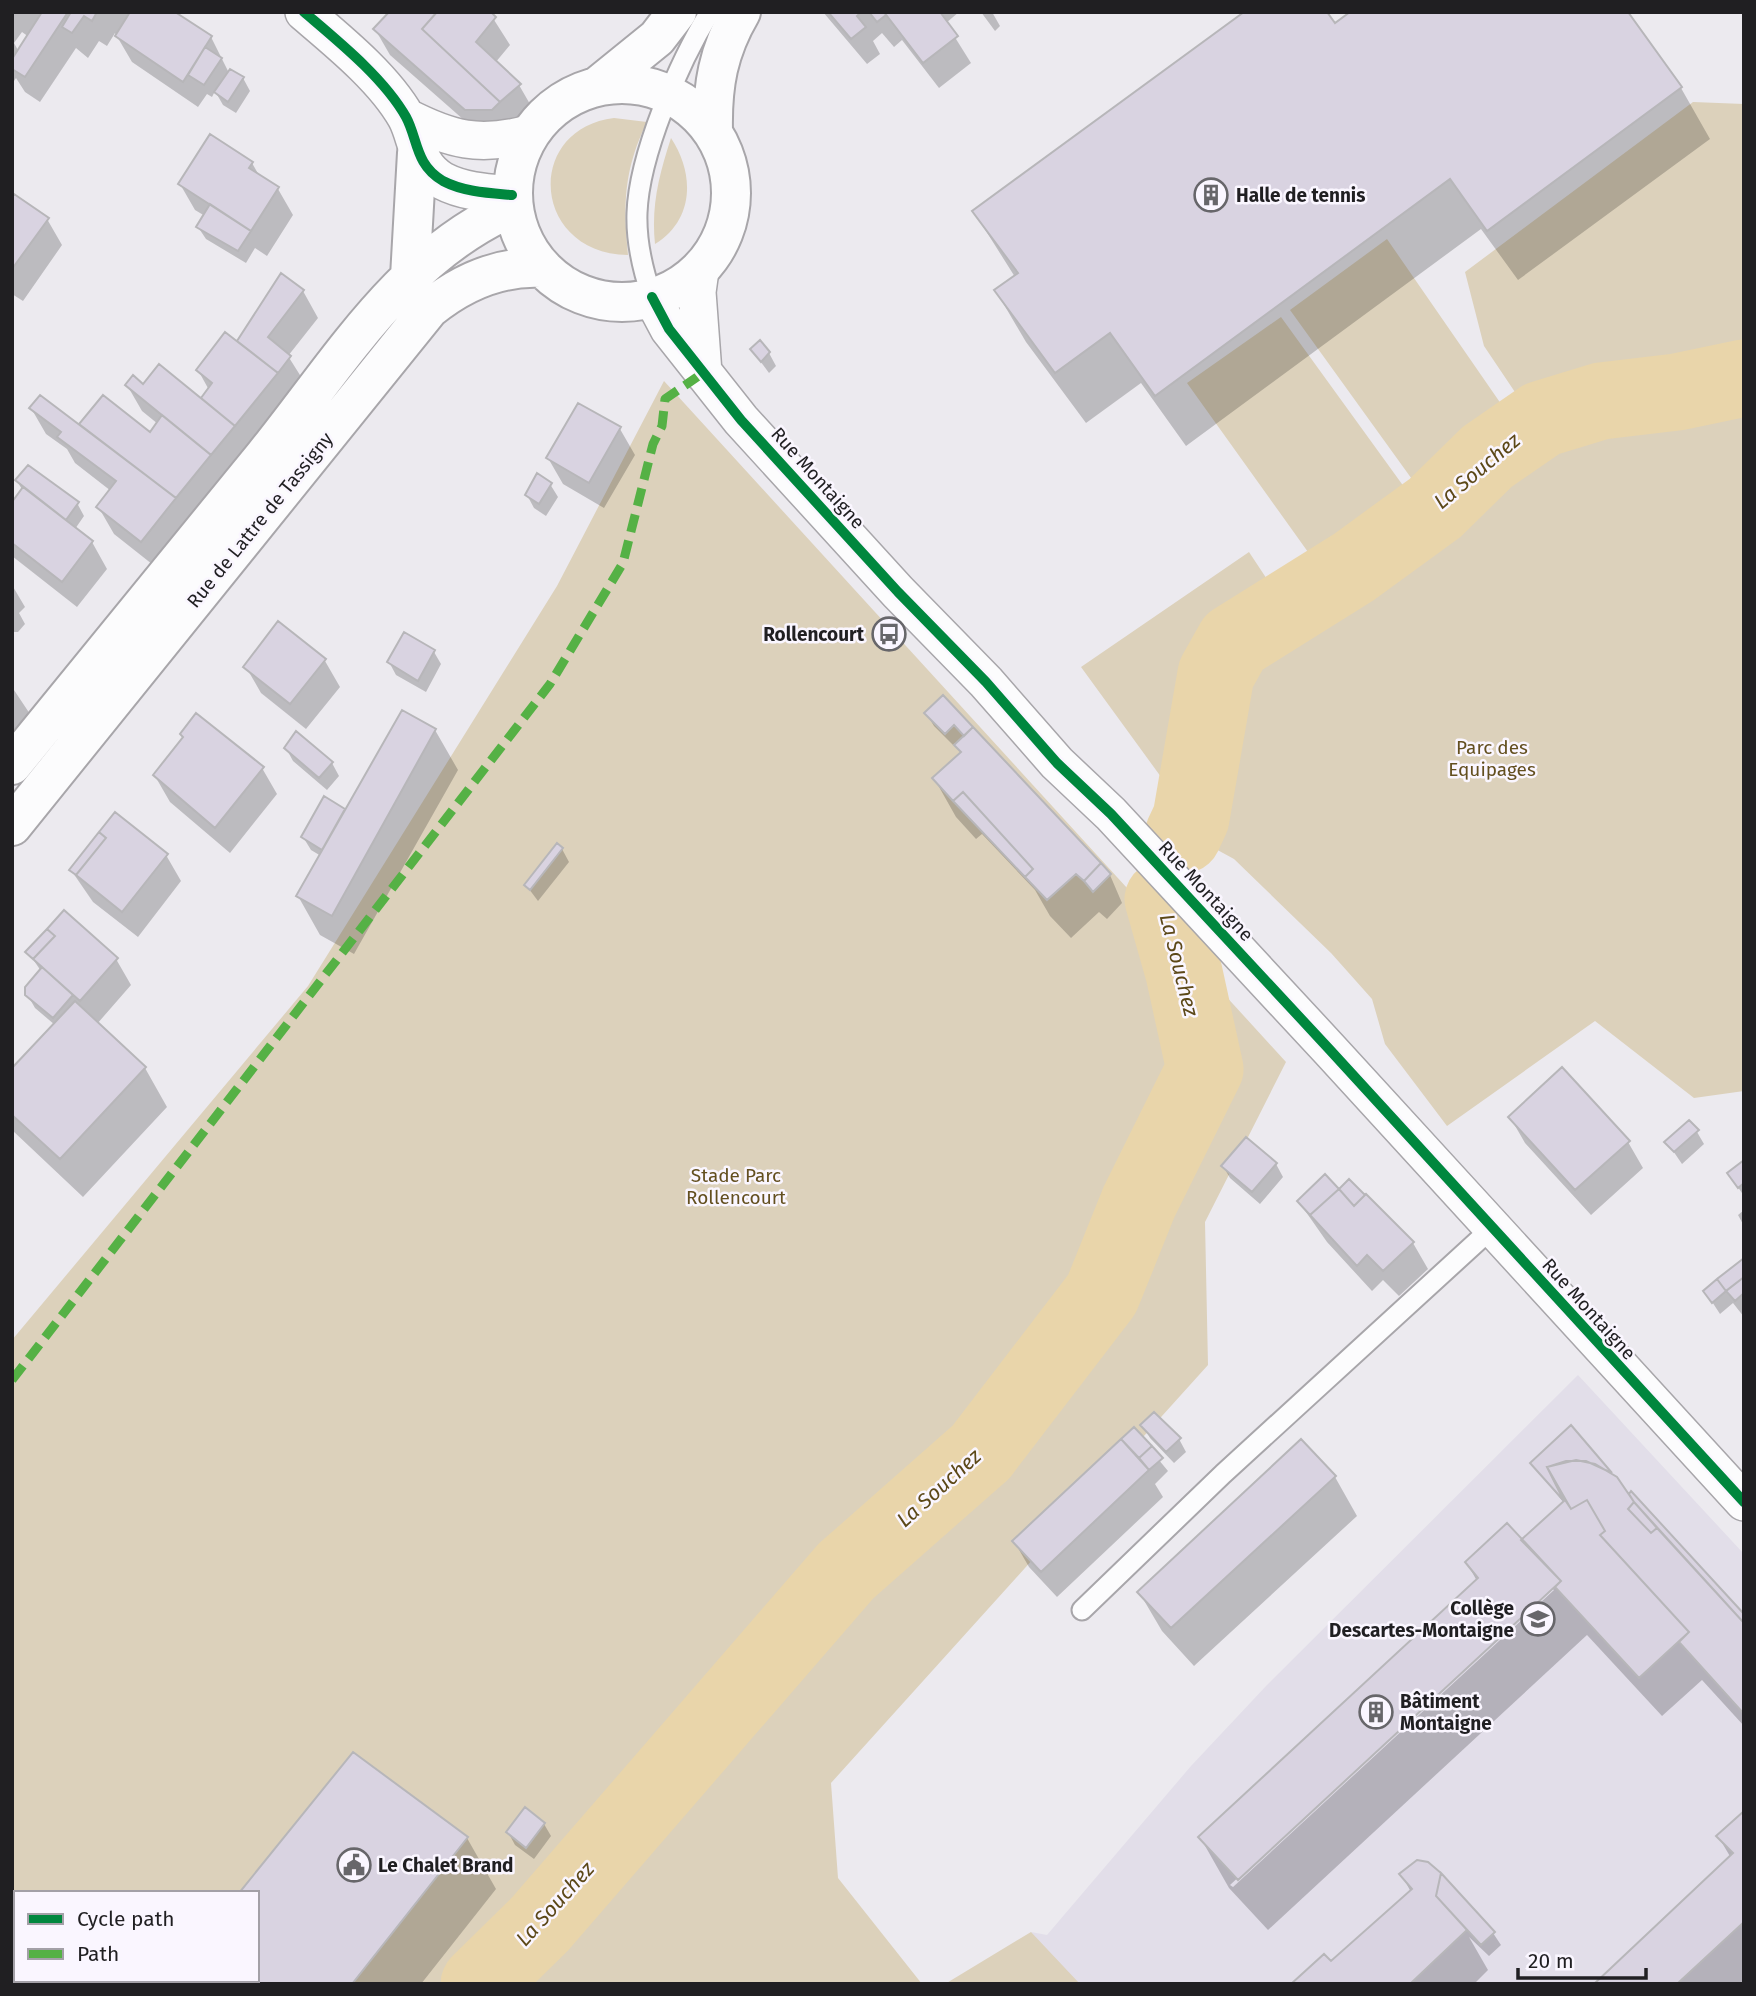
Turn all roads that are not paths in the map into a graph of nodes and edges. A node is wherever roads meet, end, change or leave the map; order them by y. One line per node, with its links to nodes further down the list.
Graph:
1 (304, 12): 9 (street)
2 (677, 12): 5 (main road)
3 (710, 12): 6 (lane)
4 (741, 12): 7 (main road)
5 (598, 85): 6 (main road); 8 (main road)
6 (670, 94): 7 (main road); 14 (lane)
7 (713, 131): 12 (main road)
8 (529, 134): 9 (street); 10 (main road)
9 (411, 135): 10 (street); 13 (main road)
10 (512, 201): 11 (main road); 13 (main road, Rue de Lattre de Tassigny)
11 (541, 268): 14 (main road); 17 (main road, Rue de Lattre de Tassigny)
12 (699, 270): 14 (main road); 15 (street)
13 (410, 277): 16 (main road, Rue de Lattre de Tassigny)
14 (652, 298): 15 (street, Rue Montaigne)
15 (703, 373): 18 (street, Rue Montaigne)
16 (12, 765)
17 (12, 826)
18 (1492, 1228): 19 (street, Rue Montaigne); 20 (lane)
19 (1744, 1502)
20 (1083, 1610)

